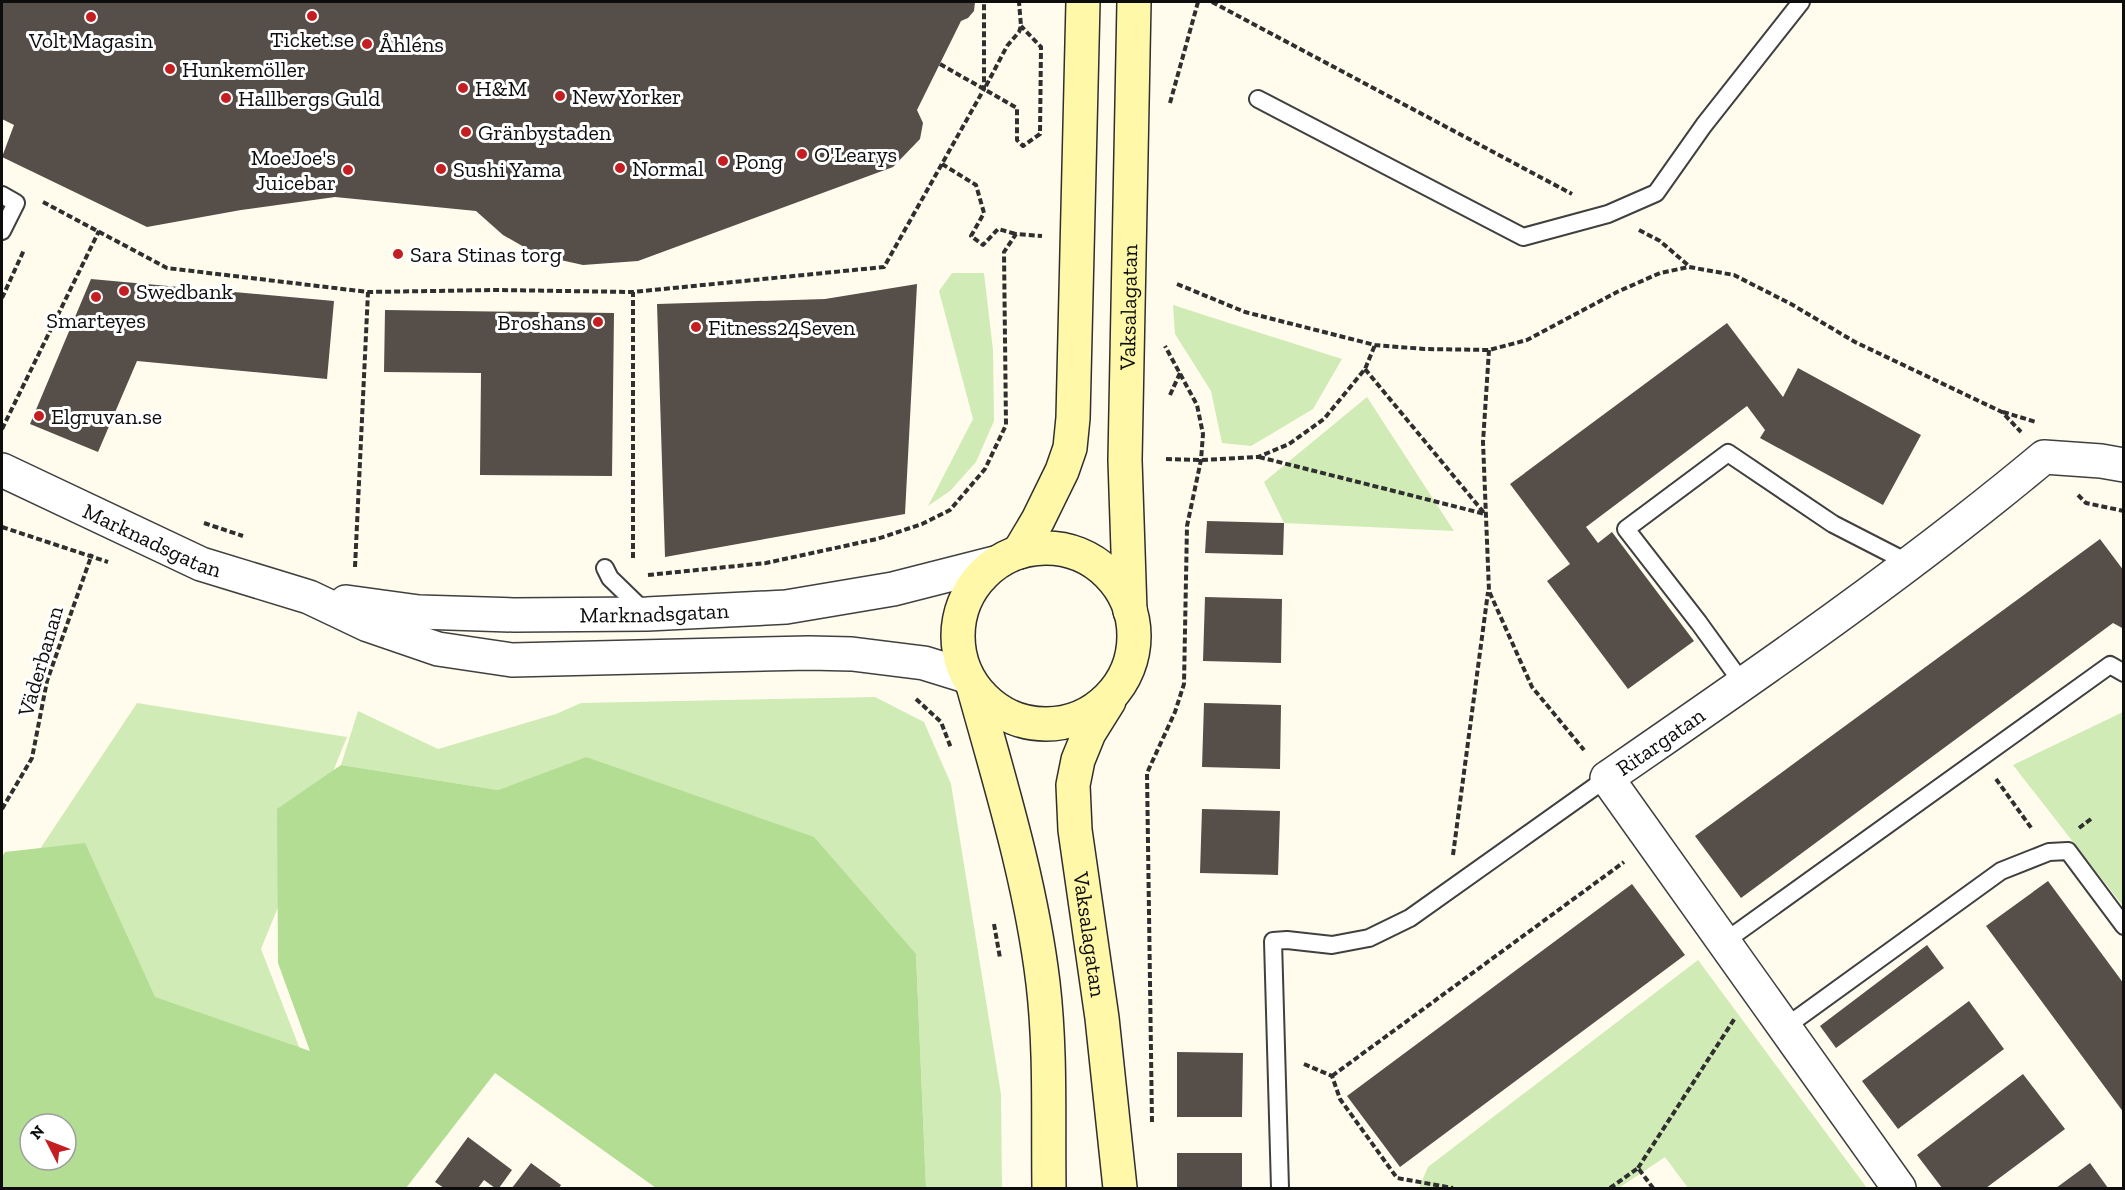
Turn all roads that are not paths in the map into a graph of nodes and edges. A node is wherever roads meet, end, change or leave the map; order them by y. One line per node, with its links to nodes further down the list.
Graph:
1 (1083, 2): 9 (main road)
2 (1134, 2): 13 (main road, Vaksalagatan)
3 (1801, 2): 4 (lane)
4 (1258, 99)
5 (2, 195): 6 (lane)
6 (2, 231)
7 (2112, 463): 10 (street, Ritargatan)
8 (2, 470): 12 (street, Marknadsgatan)
9 (1007, 558): 13 (main road); 14 (street, Marknadsgatan); 16 (main road)
10 (1909, 563): 17 (street, Ritargatan); 17 (lane)
11 (608, 573): 14 (lane)
12 (309, 597): 14 (street, Marknadsgatan); 16 (street, Marknadsgatan)
13 (1130, 611): 18 (main road)
14 (646, 614)
15 (2124, 673): 21 (lane)
16 (970, 683): 18 (main road); 23 (main road)
17 (1743, 684): 19 (street, Ritargatan)
18 (1116, 691): 24 (main road, Vaksalagatan)
19 (1607, 778): 21 (street, Ritargatan); 25 (lane)
20 (2124, 926): 22 (lane)
21 (1724, 942): 22 (street, Ritargatan)
22 (1784, 1028): 26 (street, Ritargatan)
23 (1048, 1188)
24 (1120, 1188)
25 (1280, 1188)
26 (1899, 1188)

